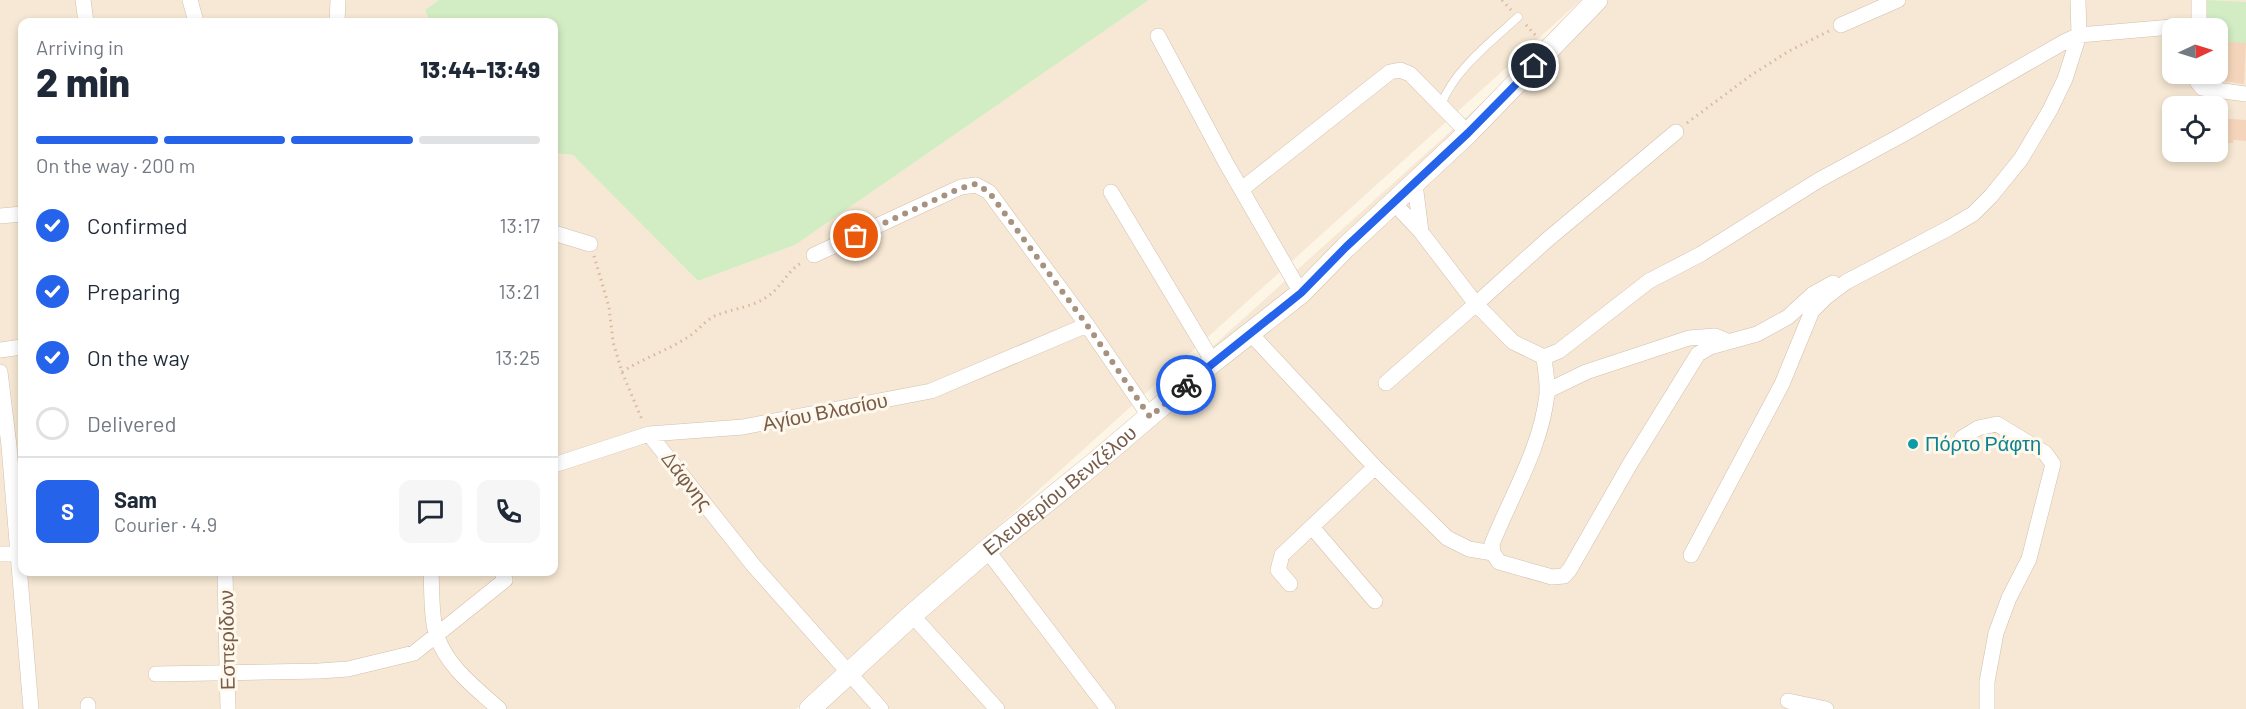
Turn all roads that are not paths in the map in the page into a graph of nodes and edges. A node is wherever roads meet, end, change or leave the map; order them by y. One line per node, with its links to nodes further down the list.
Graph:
1 (83, 0): 9 (street)
2 (190, 0): 10 (street)
3 (338, 0): 11 (street)
4 (1597, 0): 21 (street, Ελευθερίου Βενιζέλου)
5 (1898, 0): 13 (street)
6 (2078, 0): 15 (street)
7 (2199, 0): 12 (street)
8 (1518, 17): 19 (lane)
9 (85, 18)
10 (195, 18)
11 (337, 18)
12 (2199, 18)
13 (1841, 25)
14 (2162, 28): 15 (street)
15 (2079, 35): 32 (street); 40 (street)
16 (1158, 36): 23 (street)
17 (2199, 84): 18 (street)
18 (2246, 94)
19 (1441, 105): 21 (street); 23 (street)
20 (1676, 132): 34 (street)
21 (1468, 133): 22 (street, Ελευθερίου Βενιζέλου)
22 (1415, 184): 25 (street, Ελευθερίου Βενιζέλου); 28 (street)
23 (1242, 189): 33 (street)
24 (1112, 192): 41 (street)
25 (1394, 203): 28 (street); 33 (street, Ελευθερίου Βενιζέλου)
26 (18, 214): 27 (street)
27 (0, 216)
28 (1421, 232): 34 (street)
29 (558, 234): 30 (street)
30 (590, 244)
31 (814, 255): 35 (street)
32 (1846, 282): 37 (street); 56 (street)
33 (1301, 293): 36 (street, Ελευθερίου Βενιζέλου)
34 (1476, 304): 40 (street); 43 (street)
35 (1087, 325): 45 (street); 46 (street, Αγίου Βλασίου)
36 (1250, 333): 41 (street, Ελευθερίου Βενιζέλου); 49 (street)
37 (1730, 342): 44 (street); 54 (street)
38 (18, 348): 39 (street)
39 (0, 350)
40 (1544, 357): 44 (street)
41 (1214, 362): 45 (street, Ελευθερίου Βενιζέλου)
42 (0, 372): 51 (street)
43 (1386, 383)
44 (1547, 391): 54 (street)
45 (1150, 417): 52 (street, Ελευθερίου Βενιζέλου)
46 (649, 434): 48 (street, Αγίου Βλασίου); 67 (street, Δάφνης)
47 (1962, 438): 77 (street)
48 (558, 464)
49 (1375, 467): 50 (street); 54 (street)
50 (1312, 527): 61 (street); 62 (street)
51 (18, 534)
52 (987, 550): 63 (street, Ελευθερίου Βενιζέλου); 75 (street)
53 (18, 553): 55 (street)
54 (1493, 553)
55 (0, 554)
56 (1691, 555)
57 (22, 576): 69 (street)
58 (225, 576): 66 (street, Εσπερίδων)
59 (430, 576): 64 (street)
60 (504, 576): 64 (street)
61 (1290, 584)
62 (1375, 601)
63 (912, 615): 67 (street, Ελευθερίου Βενιζέλου); 74 (street)
64 (436, 635): 66 (street); 71 (street)
65 (156, 674): 66 (street)
66 (227, 674): 70 (street, Εσπερίδων)
67 (850, 674): 72 (street, Ελευθερίου Βενιζέλου); 73 (street, Δάφνης)
68 (1788, 701): 76 (street)
69 (31, 709)
70 (228, 709)
71 (499, 709)
72 (810, 709)
73 (881, 709)
74 (998, 709)
75 (1107, 709)
76 (1826, 709)
77 (1987, 709)

